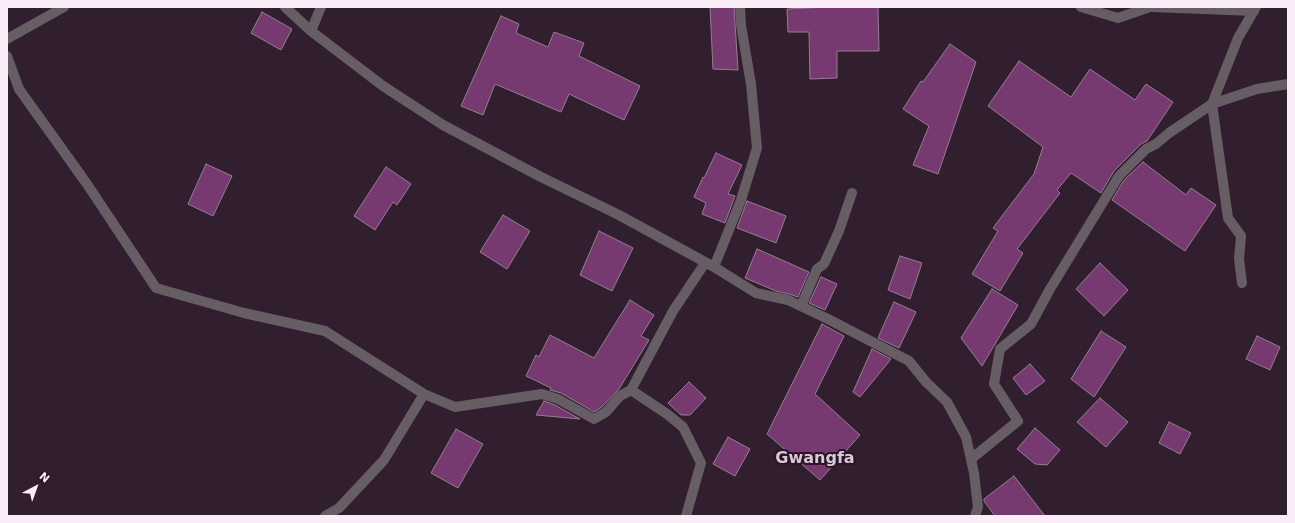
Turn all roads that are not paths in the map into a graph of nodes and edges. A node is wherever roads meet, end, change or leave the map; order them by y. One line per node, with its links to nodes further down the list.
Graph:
1 (64, 7): 9 (street)
2 (285, 7): 8 (street)
3 (321, 7): 8 (street)
4 (740, 7): 14 (street)
5 (1082, 7): 6 (street)
6 (1151, 7): 7 (street)
7 (1255, 9): 12 (street)
8 (311, 31): 14 (street)
9 (7, 39)
10 (7, 56): 18 (street)
11 (1288, 84): 12 (street)
12 (1212, 104): 15 (street); 19 (street)
13 (852, 193): 16 (street)
14 (710, 265): 16 (street); 17 (street)
15 (1242, 283)
16 (801, 306): 19 (street)
17 (631, 390): 18 (street); 21 (street)
18 (424, 394): 20 (street)
19 (971, 460): 22 (street)
20 (325, 516)
21 (686, 516)
22 (975, 516)

